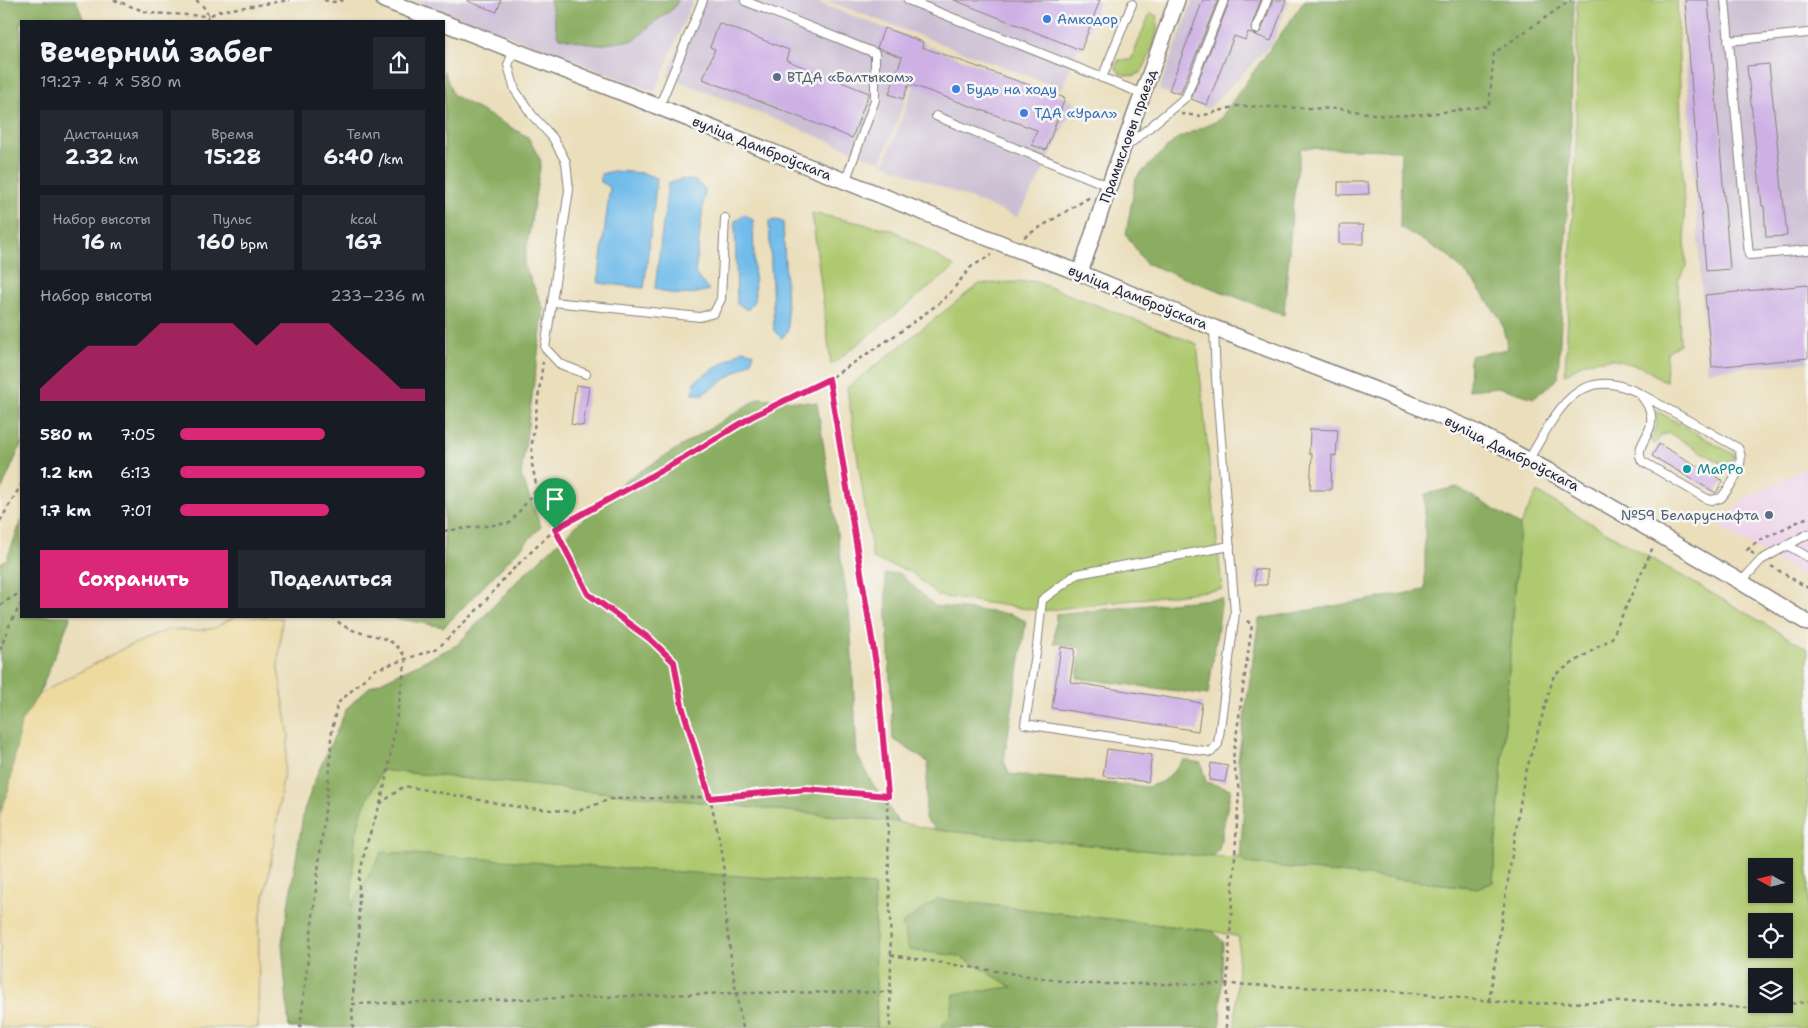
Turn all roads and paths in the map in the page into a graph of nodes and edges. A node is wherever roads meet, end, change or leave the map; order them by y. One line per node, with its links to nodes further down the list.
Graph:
1 (114, 0): 16 (path)
2 (196, 0): 16 (path)
3 (290, 0): 16 (path)
4 (324, 0): 5 (path)
5 (344, 0)
6 (384, 0): 18 (street)
7 (703, 0): 26 (lane)
8 (908, 0): 24 (lane)
9 (1177, 0): 25 (street, Прамысловы праезд)
10 (1224, 0): 27 (lane)
11 (1267, 0): 20 (lane)
12 (1571, 0): 27 (path)
13 (1725, 0): 22 (lane)
14 (745, 1): 30 (lane)
15 (1132, 4): 24 (lane)
16 (209, 16): 17 (path)
17 (207, 20)
18 (436, 20)
19 (445, 23): 23 (street, вуліца Дамброўскага)
20 (1256, 29)
21 (1808, 33): 22 (lane)
22 (1728, 41): 34 (lane)
23 (514, 50): 26 (street, вуліца Дамброўскага); 36 (lane)
24 (1102, 78): 25 (lane)
25 (1143, 94): 29 (street, Прамысловы праезд)
26 (659, 107): 30 (street, вуліца Дамброўскага)
27 (1167, 113): 29 (lane)
28 (936, 116): 31 (lane)
29 (1121, 152): 31 (street, Прамысловы праезд)
30 (845, 182): 33 (street, вуліца Дамброўскага)
31 (1109, 186): 33 (path); 35 (street, Прамысловы праезд)
32 (725, 218): 36 (lane)
33 (1008, 246): 35 (street, вуліца Дамброўскага); 40 (path)
34 (1808, 250)
35 (1080, 273): 37 (street, вуліца Дамброўскага)
36 (553, 302): 38 (lane)
37 (1214, 328): 42 (street, вуліца Дамброўскага); 51 (lane)
38 (545, 348): 39 (lane); 44 (path)
39 (586, 374)
40 (829, 379): 46 (path); 62 (path)
41 (1639, 393): 41 (lane); 42 (lane)
42 (1529, 459): 48 (street, вуліца Дамброўскага)
43 (20, 487): 45 (path)
44 (538, 489): 46 (path); 47 (path)
45 (0, 521)
46 (555, 529): 61 (path); 63 (path)
47 (445, 531)
48 (1659, 534): 53 (street, вуліца Дамброўскага); 69 (path)
49 (1808, 534): 50 (lane)
50 (1787, 545): 52 (lane); 53 (lane)
51 (1230, 546): 57 (lane); 57 (lane)
52 (1808, 557)
53 (1741, 582): 59 (street, вуліца Дамброўскага)
54 (20, 593): 55 (path)
55 (0, 606)
56 (20, 606): 60 (path)
57 (1235, 613): 66 (path)
58 (334, 618): 61 (path)
59 (1808, 623)
60 (0, 650)
61 (406, 660): 64 (path); 72 (path)
62 (888, 796): 63 (path); 65 (path)
63 (710, 798): 64 (path); 68 (path)
64 (380, 804): 71 (path)
65 (891, 955): 66 (path); 67 (path)
66 (1227, 984): 69 (path); 76 (path)
67 (890, 992): 68 (path); 75 (path)
68 (736, 993): 71 (path); 74 (path)
69 (1489, 1001): 70 (path)
70 (1808, 1002)
71 (352, 1004): 73 (path)
72 (300, 1028)
73 (353, 1028)
74 (742, 1028)
75 (890, 1028)
76 (1226, 1028)

